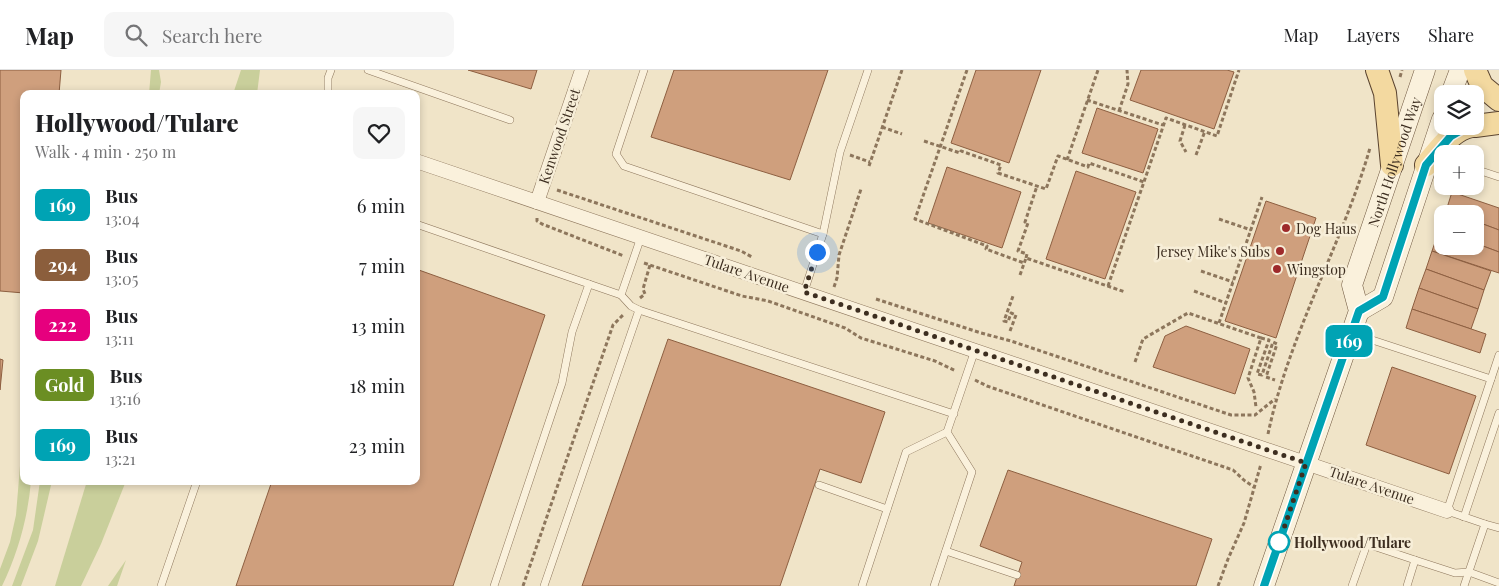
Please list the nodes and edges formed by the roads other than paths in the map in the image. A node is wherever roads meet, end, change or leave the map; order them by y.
1 (330, 70) edge
2 (368, 70) edge
3 (582, 70) edge
4 (644, 70) edge
5 (868, 70) edge
6 (1377, 70) edge
7 (1425, 70) edge
8 (1460, 70) edge
9 (1475, 70) edge
10 (1454, 85) edge
11 (328, 90) edge
12 (1499, 100) edge
13 (510, 120) dead end
14 (1499, 123) edge
15 (1484, 125) edge
16 (1436, 135) edge
17 (1453, 135) edge
18 (420, 162) edge
19 (1392, 165) junction
20 (1426, 165) junction
21 (1484, 172) edge
22 (1499, 177) edge
23 (536, 202) junction
24 (420, 225) edge
25 (823, 234) junction
26 (642, 237) junction
27 (589, 284) junction
28 (804, 292) junction
29 (621, 295) junction
30 (639, 310) junction
31 (1359, 311) junction
32 (1352, 333) junction
33 (975, 350) junction
34 (1499, 355) edge
35 (1491, 379) junction
36 (1499, 413) edge
37 (954, 414) junction
38 (947, 432) junction
39 (1306, 463) junction
40 (196, 485) edge
41 (819, 485) dead end
42 (887, 509) junction
43 (1447, 511) junction
44 (1464, 517) junction
45 (1484, 524) junction
46 (1499, 528) edge
47 (946, 551) junction
48 (1416, 560) junction
49 (1469, 572) junction
50 (1017, 575) dead end
51 (1499, 583) edge
52 (160, 586) edge
53 (494, 586) edge
54 (544, 586) edge
55 (862, 586) edge
56 (934, 586) edge
57 (1264, 586) edge
58 (1352, 586) edge
59 (1407, 586) edge
60 (1464, 586) edge

1 - 11 lane
2 - 13 lane
3 - 23 street, Kenwood Street
4 - 25 lane
5 - 25 lane
6 - 19 main road
7 - 19 main road, North Hollywood Way
8 - 10 main road
9 - 12 main road
14 - 15 main road
16 - 20 main road
17 - 20 main road
18 - 23 street, Tulare Avenue
19 - 31 main road, North Hollywood Way
20 - 31 main road
21 - 22 lane
23 - 26 street, Tulare Avenue
24 - 27 lane
25 - 28 lane
26 - 28 street, Tulare Avenue
26 - 29 lane
27 - 29 lane
27 - 53 lane
28 - 33 street, Tulare Avenue
29 - 30 lane
30 - 37 lane
30 - 54 lane
31 - 32 main road
32 - 35 lane
32 - 39 main road
33 - 37 lane
33 - 39 street, Tulare Avenue
34 - 35 lane
35 - 43 lane
36 - 44 lane
37 - 38 lane
38 - 42 lane
38 - 47 lane
39 - 43 street, Tulare Avenue
39 - 57 main road
40 - 52 lane
41 - 42 lane
42 - 55 lane
43 - 44 lane
44 - 45 lane
45 - 46 lane
45 - 49 lane
47 - 50 lane
47 - 56 lane
48 - 49 lane
48 - 58 lane
48 - 59 lane
49 - 51 lane
49 - 60 lane

